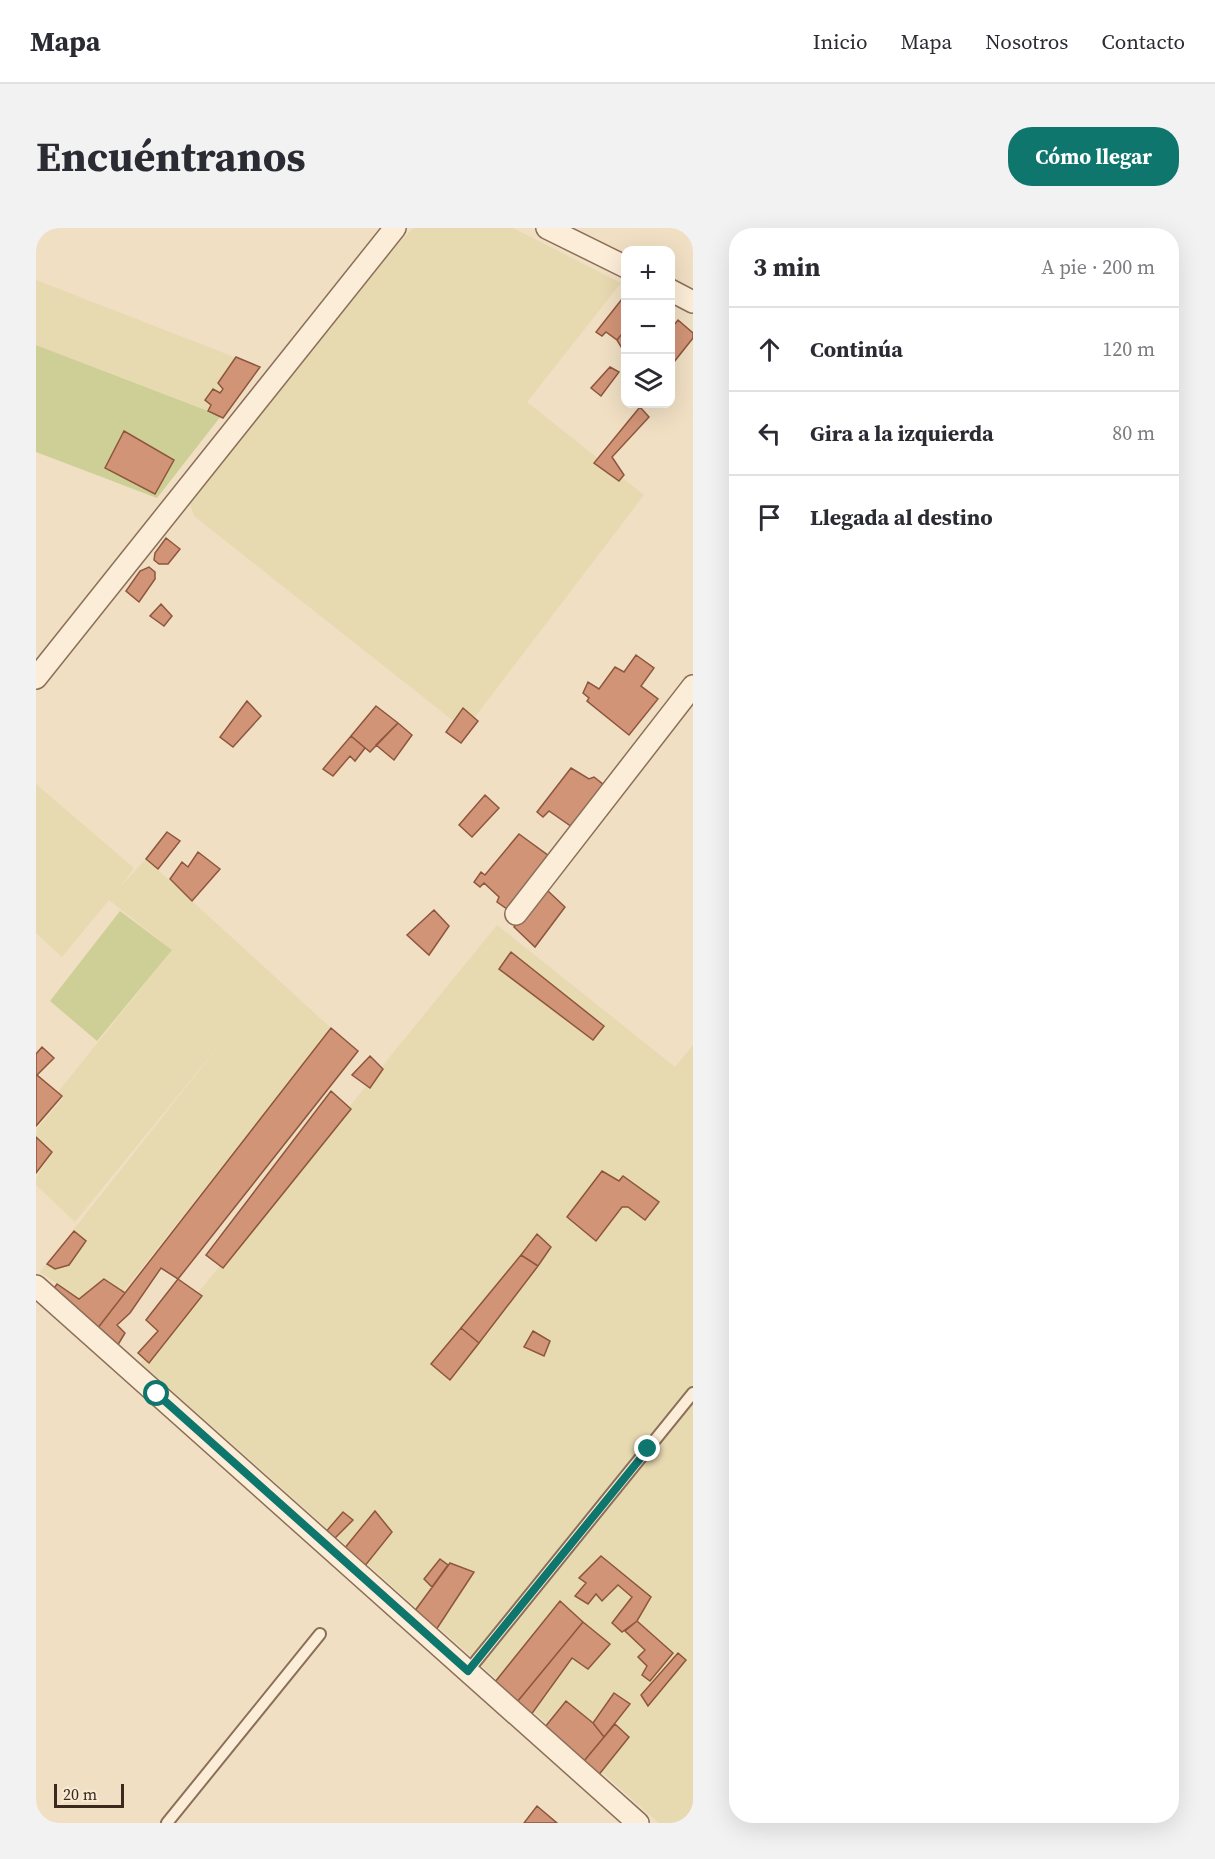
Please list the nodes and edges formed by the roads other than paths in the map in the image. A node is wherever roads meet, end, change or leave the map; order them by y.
1 (395, 228) edge
2 (547, 228) edge
3 (621, 265) edge
4 (675, 293) edge
5 (693, 302) edge
6 (36, 678) edge
7 (693, 686) edge
8 (516, 914) dead end
9 (36, 1286) edge
10 (693, 1393) edge
11 (320, 1634) dead end
12 (468, 1671) junction
13 (167, 1823) edge
14 (638, 1823) edge

1 - 6 street
2 - 3 street
4 - 5 street
7 - 8 street
9 - 12 street
10 - 12 lane
11 - 13 lane
12 - 14 street

